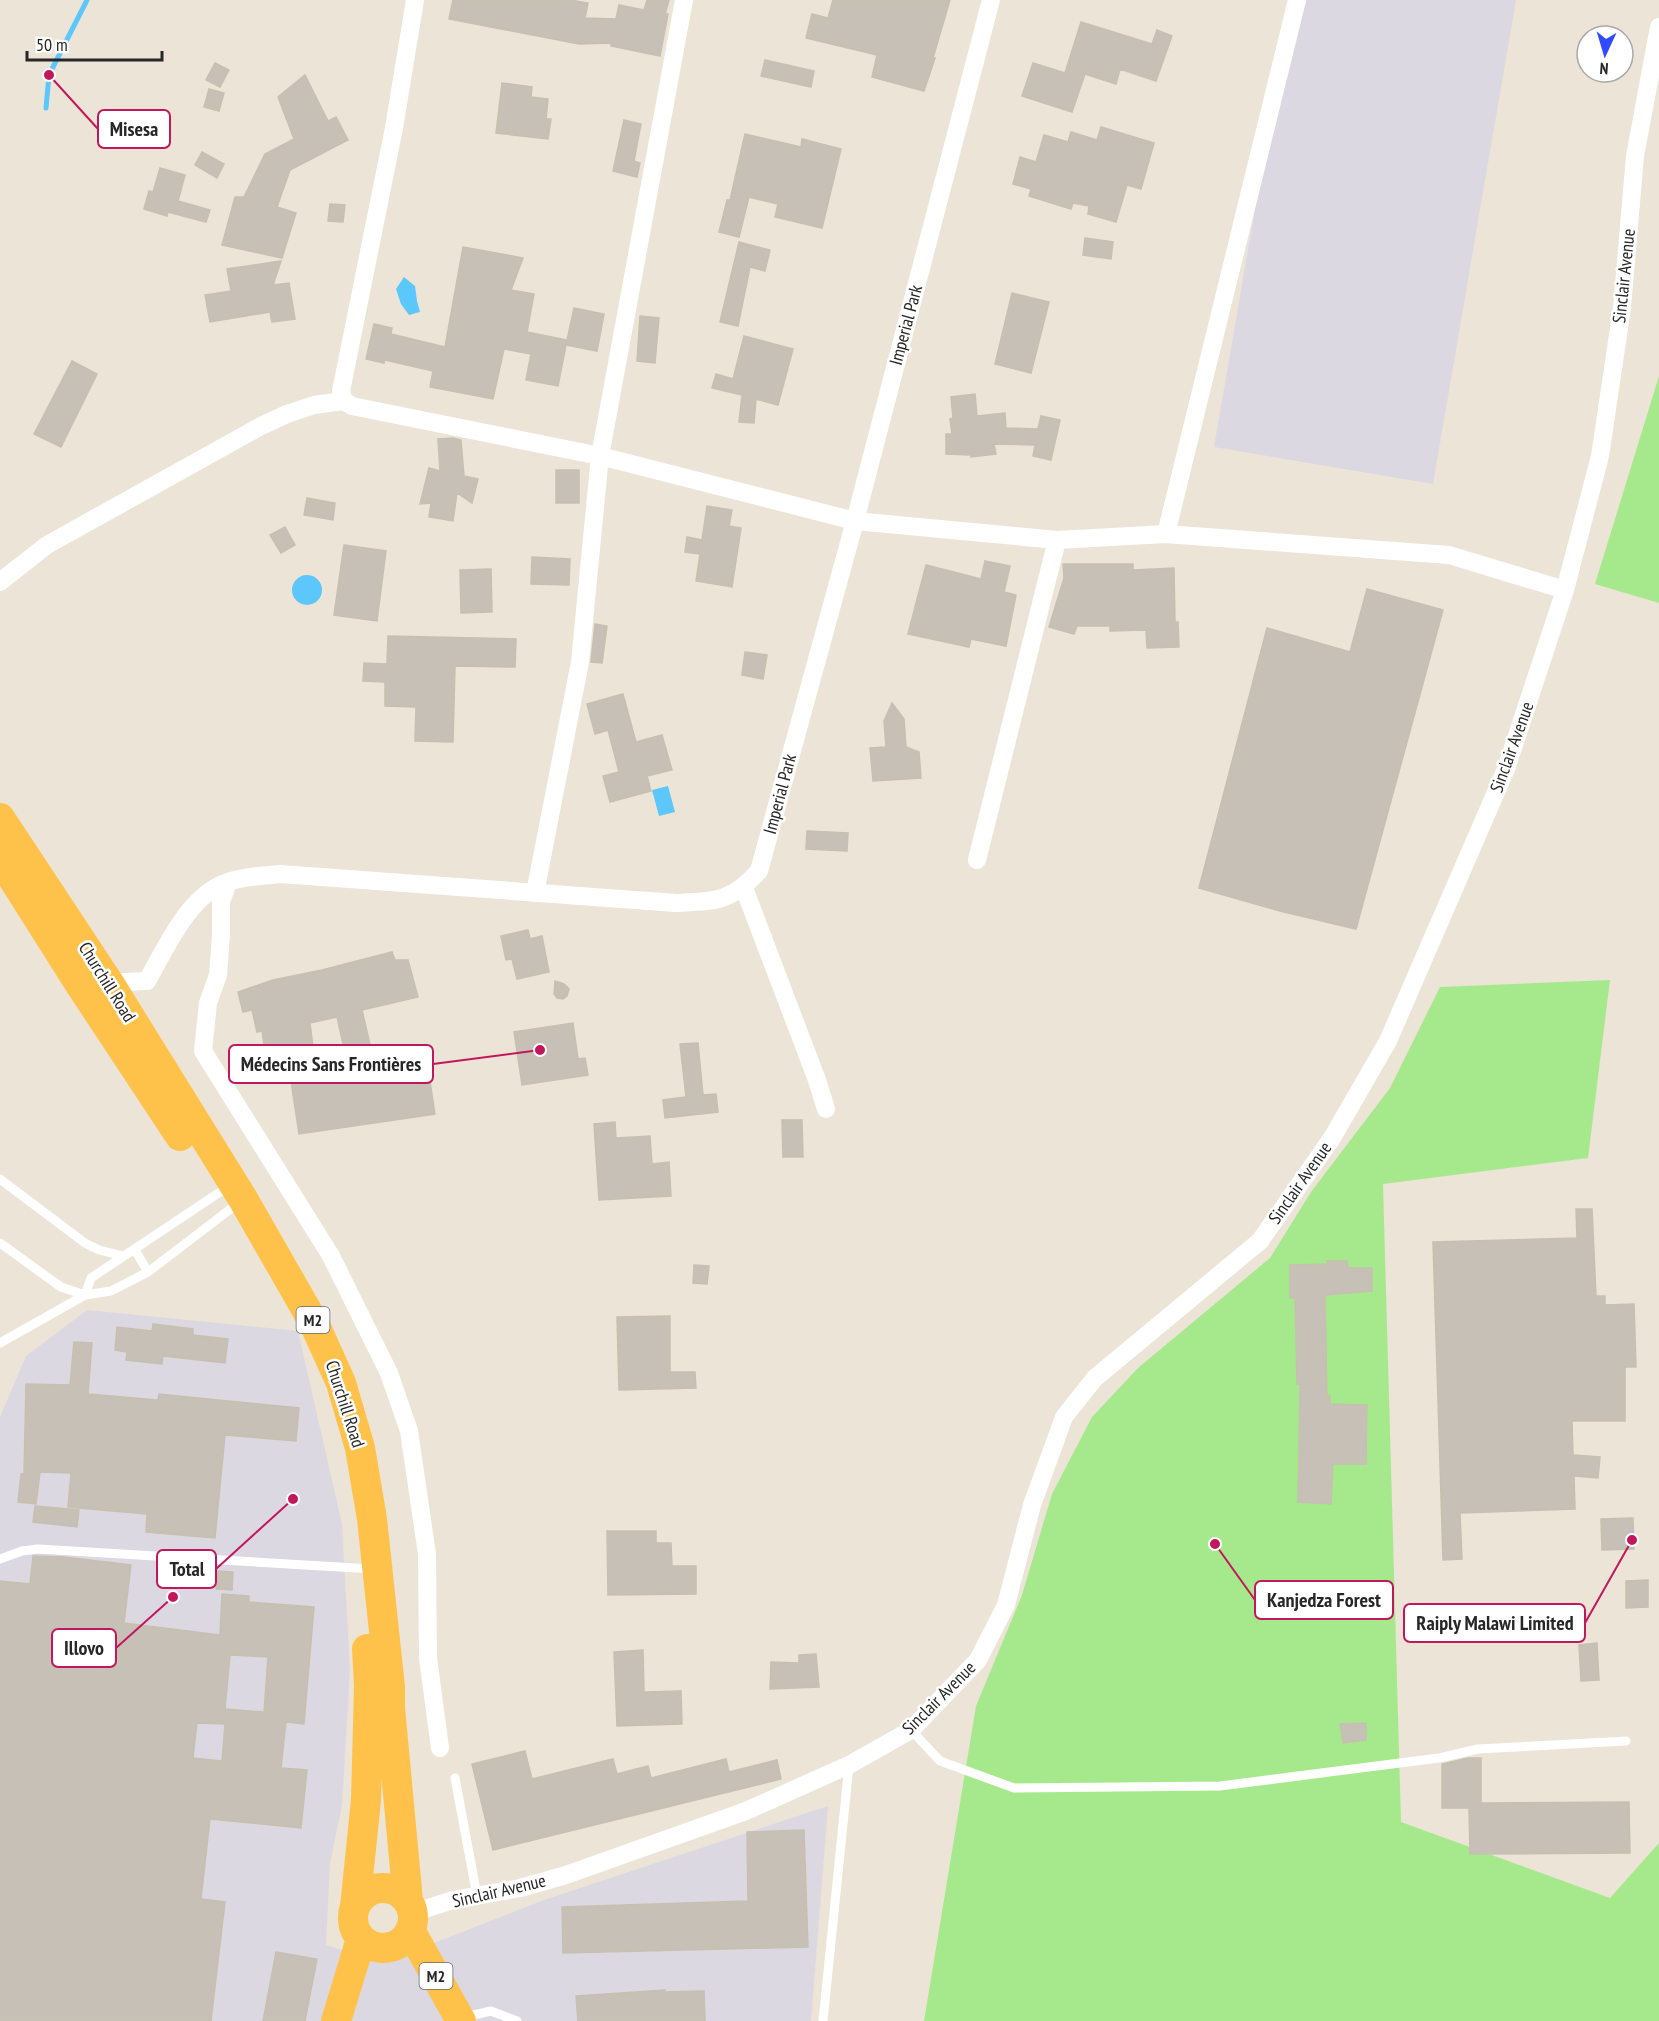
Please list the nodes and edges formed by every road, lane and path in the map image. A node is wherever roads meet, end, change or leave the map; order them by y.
1 (415, 0) edge
2 (684, 0) edge
3 (991, 0) edge
4 (1297, 0) edge
5 (1659, 27) edge
6 (344, 401) junction
7 (600, 456) junction
8 (855, 521) junction
9 (1166, 534) junction
10 (1057, 540) junction
11 (0, 582) edge
12 (1565, 590) junction
13 (0, 818) edge
14 (0, 858) edge
15 (977, 860) dead end
16 (228, 882) junction
17 (744, 888) junction
18 (535, 893) junction
19 (79, 983) junction
20 (109, 983) junction
21 (826, 1109) dead end
22 (0, 1179) edge
23 (231, 1197) junction
24 (0, 1243) edge
25 (135, 1250) junction
26 (123, 1256) junction
27 (148, 1272) junction
28 (85, 1295) junction
29 (0, 1343) edge
30 (0, 1559) edge
31 (371, 1569) junction
32 (911, 1730) junction
33 (1626, 1741) dead end
34 (440, 1748) dead end
35 (849, 1765) junction
36 (455, 1778) dead end
37 (477, 1896) junction
38 (355, 1907) junction
39 (410, 1915) junction
40 (362, 1940) junction
41 (460, 2020) edge
42 (336, 2021) edge
43 (517, 2021) edge
44 (823, 2021) edge

1 - 6 street
2 - 7 street
3 - 8 street, Imperial Park
4 - 9 street
5 - 12 street, Sinclair Avenue
6 - 7 street
6 - 11 street
7 - 8 street
7 - 18 street
8 - 10 street
8 - 17 street, Imperial Park
9 - 10 street
9 - 12 street
10 - 15 street
12 - 32 street, Sinclair Avenue
13 - 20 highway, Churchill Road / M2
14 - 19 highway, Churchill Road / M2
16 - 18 street
16 - 20 street
16 - 34 street
17 - 18 street
17 - 21 street
19 - 20 street
19 - 23 highway, Churchill Road / M2
20 - 23 highway, Churchill Road / M2
22 - 26 lane
23 - 25 lane
23 - 27 lane
23 - 31 highway, Churchill Road / M2
24 - 28 lane
25 - 26 lane
25 - 27 lane
26 - 28 lane
27 - 28 lane
28 - 29 lane
30 - 31 lane
31 - 38 highway, Churchill Road / M2
31 - 39 highway, Churchill Road / M2
32 - 33 lane
32 - 35 street, Sinclair Avenue
35 - 37 street, Sinclair Avenue
35 - 44 lane
36 - 37 lane
37 - 39 street, Sinclair Avenue
38 - 39 highway
38 - 40 highway, Churchill Road
39 - 40 highway
39 - 41 highway, M2
40 - 42 highway
41 - 43 lane

